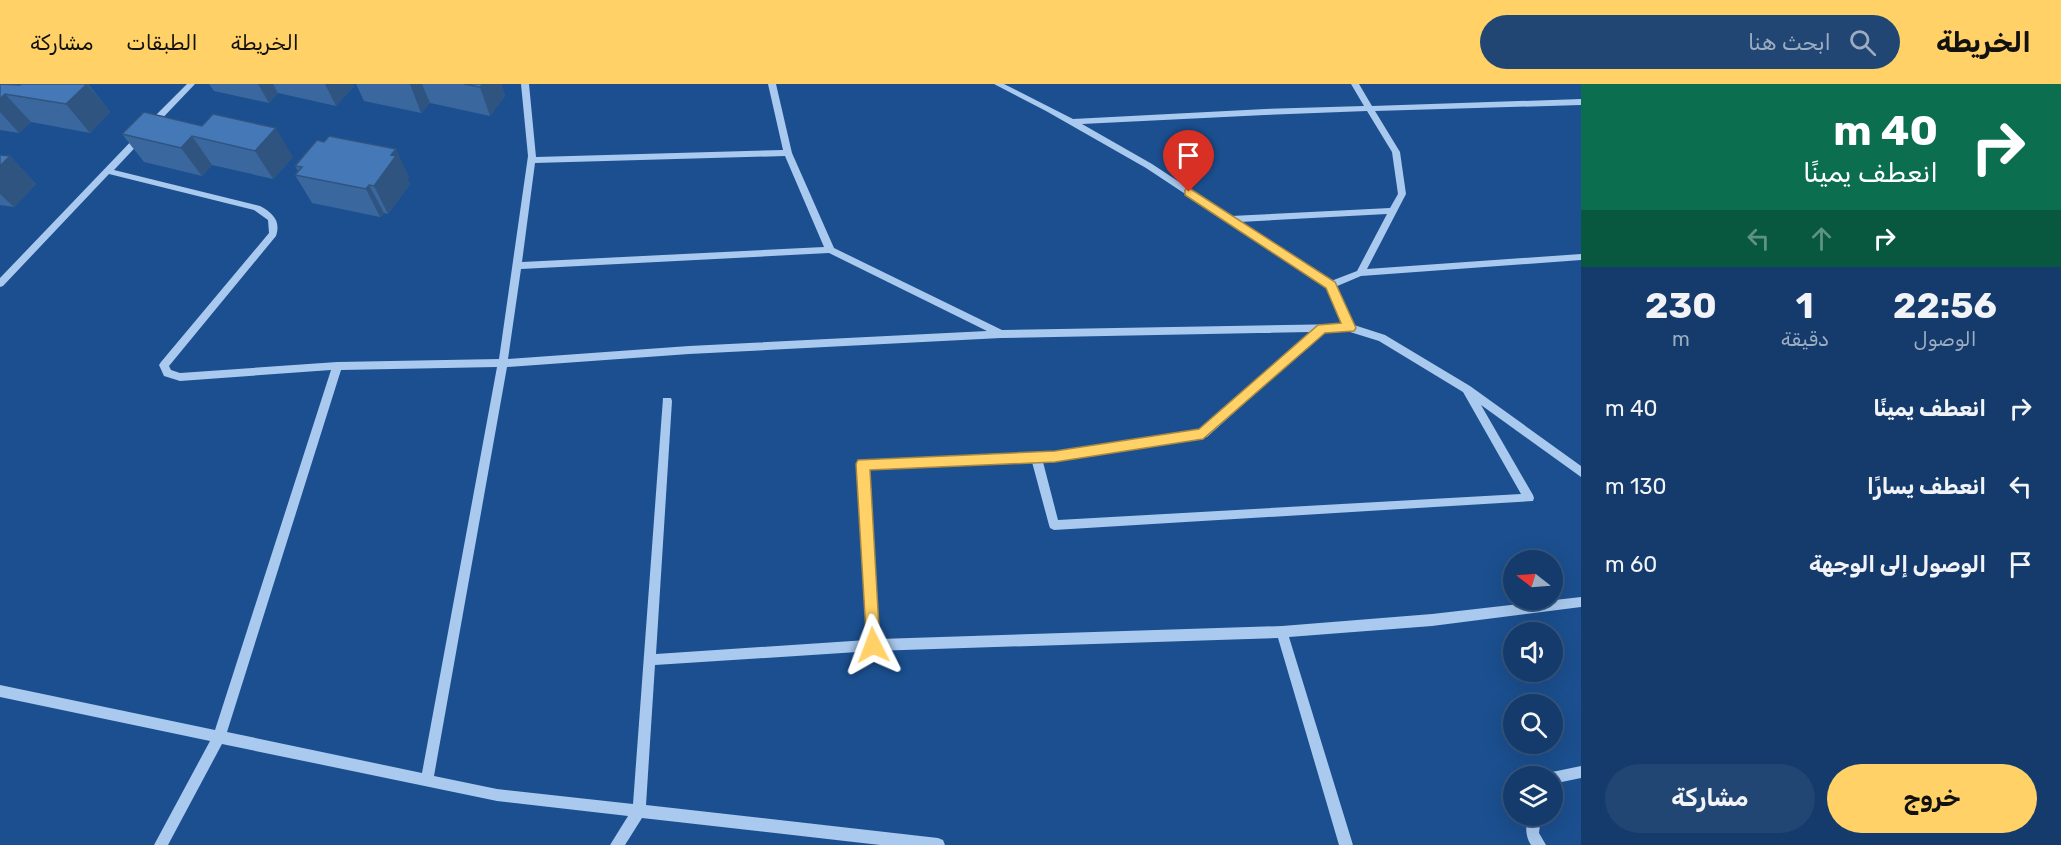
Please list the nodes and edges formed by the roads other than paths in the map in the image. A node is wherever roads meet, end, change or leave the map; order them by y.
1 (190, 84) edge
2 (525, 84) edge
3 (772, 84) edge
4 (1000, 84) edge
5 (1355, 84) edge
6 (1581, 102) edge
7 (1370, 108) junction
8 (1073, 122) junction
9 (788, 153) junction
10 (531, 160) junction
11 (108, 171) junction
12 (1394, 211) junction
13 (1228, 219) junction
14 (830, 250) junction
15 (1581, 257) edge
16 (516, 266) junction
17 (1360, 273) junction
18 (0, 284) edge
19 (1330, 285) junction
20 (1322, 328) junction
21 (1350, 328) junction
22 (1001, 334) junction
23 (503, 363) junction
24 (337, 366) junction
25 (1466, 389) junction
26 (667, 401) dead end
27 (1036, 457) junction
28 (1581, 472) edge
29 (1581, 602) edge
30 (1282, 632) junction
31 (873, 645) junction
32 (649, 660) junction
33 (0, 690) edge
34 (219, 737) junction
35 (1581, 772) edge
36 (1563, 776) edge
37 (427, 781) junction
38 (639, 811) junction
39 (1533, 826) edge
40 (161, 845) edge
41 (617, 845) edge
42 (938, 845) edge
43 (1346, 845) edge
44 (1539, 845) edge

1 - 11 street
2 - 10 street
3 - 9 street
4 - 8 street
5 - 7 street
6 - 7 street
7 - 8 street
7 - 12 street
8 - 13 street
9 - 10 street
9 - 14 street
10 - 16 street
11 - 18 street
11 - 24 street
12 - 13 street
12 - 17 street
13 - 19 street
14 - 16 street
14 - 22 street
15 - 17 street
16 - 23 street
17 - 19 street
19 - 21 street
20 - 21 street
20 - 22 street
20 - 27 street
21 - 25 street
22 - 23 street
23 - 24 street
23 - 37 street
24 - 34 street
25 - 27 street
25 - 28 street
26 - 32 street
27 - 31 street
29 - 30 street
30 - 31 street
30 - 43 street
31 - 32 street
32 - 38 street
33 - 34 street
34 - 37 street
34 - 40 street
35 - 36 street
37 - 38 street
38 - 41 street
38 - 42 street
39 - 44 street

